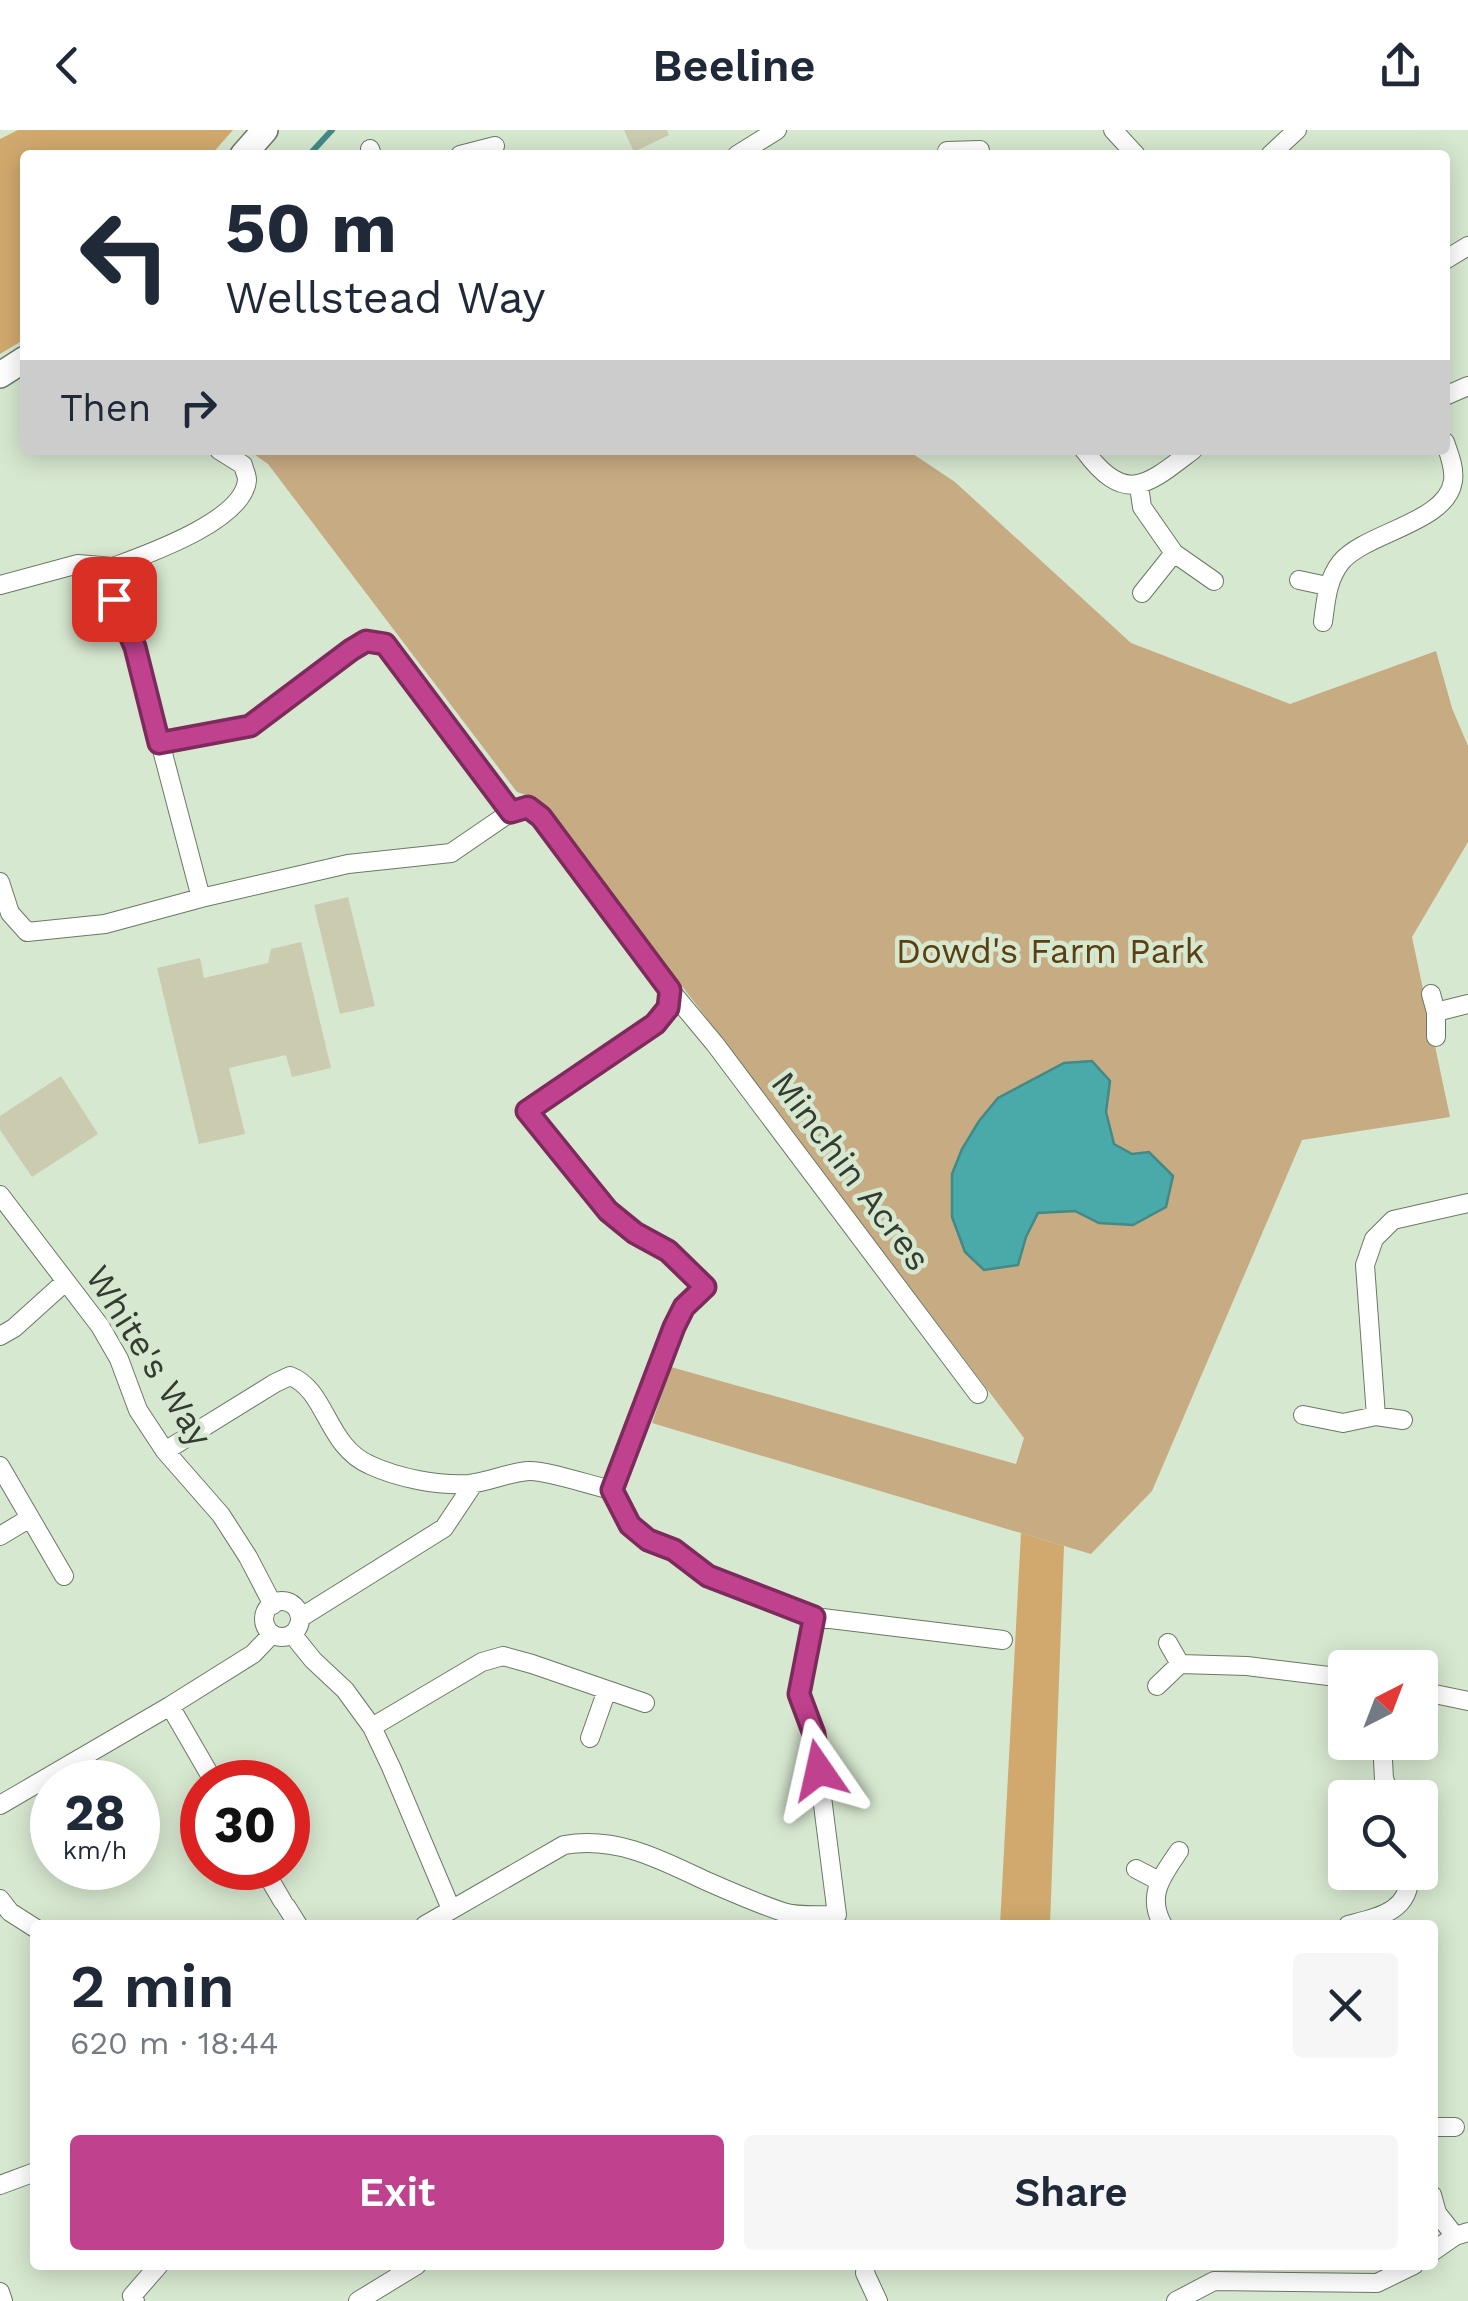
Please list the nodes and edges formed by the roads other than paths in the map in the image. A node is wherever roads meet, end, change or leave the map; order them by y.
1 (265, 130) edge
2 (778, 130) edge
3 (1296, 130) edge
4 (247, 150) edge
5 (746, 150) edge
6 (1275, 150) edge
7 (228, 455) edge
8 (1088, 455) edge
9 (1187, 455) edge
10 (1449, 455) edge
11 (1460, 483) edge
12 (1139, 486) junction
13 (1174, 554) junction
14 (112, 568) junction
15 (1300, 580) dead end
16 (1214, 581) dead end
17 (0, 585) edge
18 (1327, 586) junction
19 (1142, 593) dead end
20 (1323, 622) dead end
21 (159, 743) junction
22 (511, 812) junction
23 (0, 882) edge
24 (200, 898) junction
25 (670, 990) junction
26 (1468, 1004) edge
27 (1436, 1037) dead end
28 (0, 1195) edge
29 (1468, 1202) edge
30 (65, 1282) junction
31 (0, 1336) edge
32 (978, 1394) dead end
33 (1303, 1416) dead end
34 (1376, 1416) junction
35 (1402, 1420) dead end
36 (165, 1451) junction
37 (0, 1466) edge
38 (474, 1483) junction
39 (612, 1490) junction
40 (30, 1518) junction
41 (0, 1536) edge
42 (64, 1576) dead end
43 (273, 1604) junction
44 (814, 1617) junction
45 (296, 1626) junction
46 (272, 1634) junction
47 (1003, 1640) dead end
48 (1168, 1643) dead end
49 (1180, 1664) junction
50 (1328, 1676) edge
51 (1156, 1686) dead end
52 (606, 1690) junction
53 (1438, 1695) edge
54 (1468, 1701) edge
55 (645, 1703) dead end
56 (170, 1706) junction
57 (372, 1728) junction
58 (590, 1738) dead end
59 (201, 1760) edge
60 (0, 1804) edge
61 (1179, 1852) dead end
62 (1136, 1869) dead end
63 (1159, 1882) junction
64 (276, 1890) edge
65 (1408, 1890) edge
66 (0, 1899) edge
67 (438, 1919) edge
68 (295, 1920) edge
69 (838, 1920) edge
70 (1160, 1920) edge
71 (1363, 1920) edge
72 (30, 1925) edge
73 (1455, 2126) dead end
74 (1438, 2127) edge
75 (30, 2174) edge
76 (0, 2185) edge
77 (1438, 2214) edge
78 (1462, 2234) edge
79 (1438, 2248) edge
80 (155, 2270) edge
81 (409, 2270) edge
82 (865, 2270) edge
83 (1408, 2270) edge
84 (1213, 2273) edge
85 (0, 2292) edge
86 (1379, 2292) edge
87 (2, 2301) edge
88 (135, 2301) edge
89 (358, 2301) edge
90 (878, 2301) edge
91 (1176, 2301) edge

1 - 4 main road
2 - 5 street
3 - 6 street
7 - 14 street
8 - 12 street
9 - 12 street
10 - 11 street
11 - 18 street
12 - 13 street
13 - 16 street
13 - 19 street
14 - 17 street
14 - 21 street
15 - 18 street
18 - 20 street
21 - 22 street
21 - 24 street
22 - 24 street
22 - 25 street, Minchin Acres
23 - 24 street
25 - 32 street, Minchin Acres
25 - 39 street
26 - 27 street
28 - 30 street, White's Way
29 - 34 street
30 - 31 street
30 - 36 street, White's Way
33 - 34 street
34 - 35 street
36 - 38 street
36 - 43 street, White's Way
37 - 40 street
38 - 39 street
38 - 45 street
39 - 44 street
40 - 41 street
40 - 42 street
43 - 45 street
43 - 46 street, White's Way
44 - 47 street
44 - 69 street
45 - 46 street
45 - 57 street
46 - 56 street
48 - 49 street
49 - 50 street
49 - 51 street
52 - 55 street
52 - 57 street
52 - 58 street
53 - 54 street
56 - 59 street
56 - 60 street
57 - 67 street
61 - 63 street
62 - 63 street
63 - 70 street
64 - 68 street
65 - 71 street
66 - 72 street
67 - 69 street
73 - 74 street
75 - 76 street
77 - 78 street
78 - 79 street
80 - 88 street
81 - 89 street
82 - 90 street
83 - 86 street
84 - 86 street
84 - 91 street
85 - 87 street

